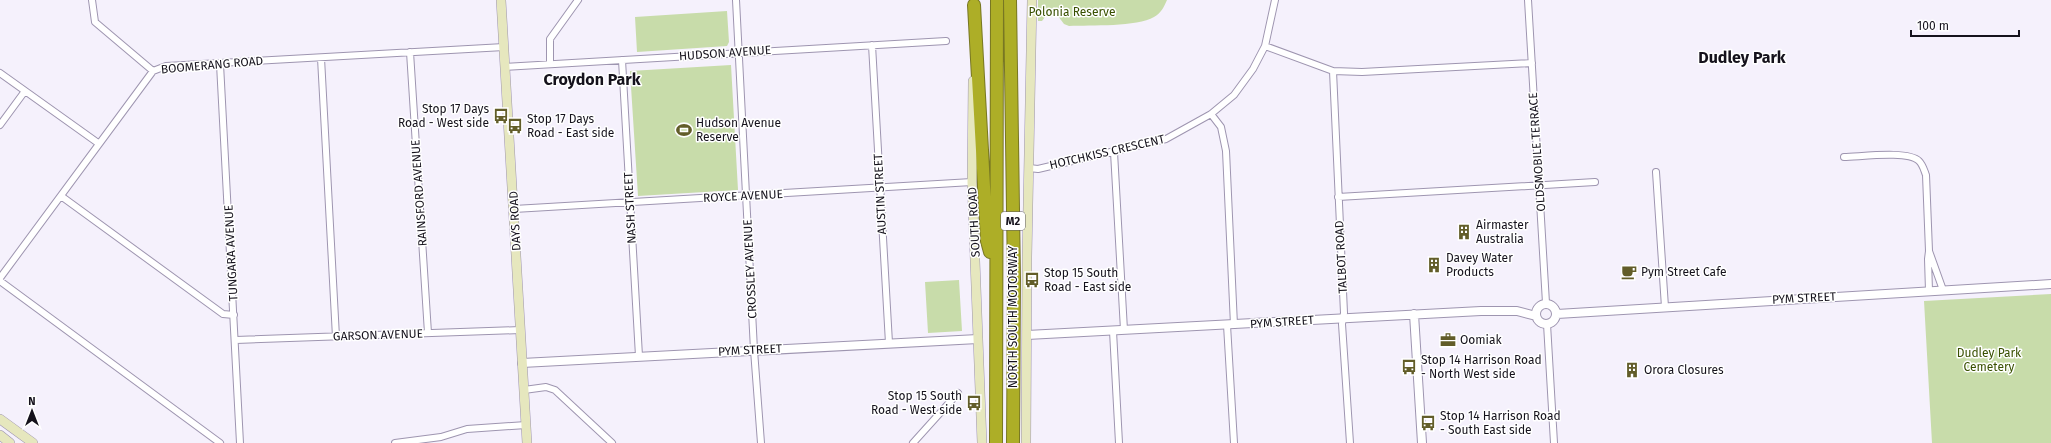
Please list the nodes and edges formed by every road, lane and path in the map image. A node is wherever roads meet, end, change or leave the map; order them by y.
1 (92, 0) edge
2 (501, 0) edge
3 (578, 0) edge
4 (736, 0) edge
5 (996, 0) edge
6 (1010, 0) edge
7 (1020, 0) edge
8 (1032, 0) edge
9 (1275, 0) edge
10 (1528, 0) edge
11 (974, 2) edge
12 (1010, 12) junction
13 (946, 41) dead end
14 (872, 45) junction
15 (1265, 46) junction
16 (504, 47) junction
17 (410, 52) junction
18 (738, 52) junction
19 (321, 58) junction
20 (622, 60) junction
21 (1532, 63) junction
22 (220, 64) junction
23 (550, 64) junction
24 (504, 67) junction
25 (153, 71) junction
26 (1333, 71) junction
27 (0, 73) edge
28 (25, 91) junction
29 (1211, 114) junction
30 (0, 126) edge
31 (98, 144) junction
32 (1114, 152) junction
33 (1844, 157) dead end
34 (1029, 168) junction
35 (1656, 172) dead end
36 (972, 182) junction
37 (1595, 182) dead end
38 (1540, 185) junction
39 (880, 188) junction
40 (60, 196) junction
41 (746, 196) junction
42 (1338, 197) junction
43 (630, 202) junction
44 (514, 209) junction
45 (1929, 251) junction
46 (995, 273) junction
47 (0, 279) edge
48 (2051, 284) edge
49 (1944, 290) junction
50 (1929, 291) junction
51 (1546, 303) junction
52 (1665, 307) junction
53 (1414, 314) junction
54 (1557, 314) junction
55 (234, 315) junction
56 (1536, 316) junction
57 (1343, 318) junction
58 (1547, 324) junction
59 (1231, 325) junction
60 (520, 330) junction
61 (1124, 330) junction
62 (1113, 331) junction
63 (428, 333) junction
64 (1027, 335) junction
65 (336, 337) junction
66 (978, 339) junction
67 (236, 340) junction
68 (889, 343) junction
69 (754, 350) junction
70 (639, 356) junction
71 (522, 363) junction
72 (524, 390) junction
73 (958, 393) dead end
74 (0, 419) edge
75 (526, 424) junction
76 (0, 435) edge
77 (10, 443) edge
78 (33, 443) edge
79 (220, 443) edge
80 (240, 443) edge
81 (395, 443) edge
82 (527, 443) edge
83 (612, 443) edge
84 (761, 443) edge
85 (913, 443) edge
86 (982, 443) edge
87 (996, 443) edge
88 (1013, 443) edge
89 (1026, 443) edge
90 (1119, 443) edge
91 (1234, 443) edge
92 (1350, 443) edge
93 (1422, 443) edge
94 (1554, 443) edge

1 - 25 street
2 - 16 main road, DAYS ROAD
3 - 23 street
4 - 18 street, CROSSLEY AVENUE
5 - 46 highway, NORTH SOUTH MOTORWAY / M2
6 - 12 highway, NORTH SOUTH MOTORWAY / M2
7 - 12 highway
8 - 34 main road
9 - 15 street, HOTCHKISS CRESCENT
10 - 21 street, OLDSMOBILE TERRACE
11 - 36 main road, SOUTH ROAD
11 - 46 highway
12 - 88 highway, NORTH SOUTH MOTORWAY / M2
13 - 14 street, HUDSON AVENUE
14 - 18 street, HUDSON AVENUE
14 - 39 street, AUSTIN STREET
15 - 26 street
15 - 29 street, HOTCHKISS CRESCENT
16 - 17 street, BOOMERANG ROAD
16 - 24 main road, DAYS ROAD
17 - 19 street, BOOMERANG ROAD
17 - 63 street, RAINSFORD AVENUE
18 - 20 street, HUDSON AVENUE
18 - 41 street, CROSSLEY AVENUE
19 - 22 street, BOOMERANG ROAD
19 - 65 street
20 - 23 street, HUDSON AVENUE
20 - 43 street, NASH STREET
21 - 26 street
21 - 38 street, OLDSMOBILE TERRACE
22 - 25 street, BOOMERANG ROAD
22 - 55 street, TUNGARA AVENUE
23 - 24 street, HUDSON AVENUE
24 - 44 main road, DAYS ROAD
25 - 31 street, BOOMERANG ROAD
26 - 42 street, TALBOT ROAD
27 - 28 street
28 - 30 street
28 - 31 street
29 - 32 street, HOTCHKISS CRESCENT
29 - 59 street
31 - 40 street, BOOMERANG ROAD
32 - 34 street, HOTCHKISS CRESCENT
32 - 61 street
33 - 45 street
34 - 64 main road
35 - 52 street
36 - 39 street, ROYCE AVENUE
36 - 66 main road, SOUTH ROAD
37 - 38 street
38 - 42 street
38 - 51 street, OLDSMOBILE TERRACE
39 - 41 street, ROYCE AVENUE
39 - 68 street, AUSTIN STREET
40 - 47 street, BOOMERANG ROAD
40 - 55 street
41 - 43 street, ROYCE AVENUE
41 - 69 street, CROSSLEY AVENUE
42 - 57 street, TALBOT ROAD
43 - 44 street, ROYCE AVENUE
43 - 70 street, NASH STREET
44 - 60 main road, DAYS ROAD
45 - 49 street
45 - 50 street
46 - 87 highway, NORTH SOUTH MOTORWAY / M2
47 - 79 street
48 - 49 street, PYM STREET
49 - 50 street, PYM STREET
50 - 52 street, PYM STREET
51 - 54 street
51 - 56 street
52 - 54 street, PYM STREET
53 - 56 street, PYM STREET
53 - 57 street, PYM STREET
53 - 93 street
54 - 58 street
55 - 67 street, TUNGARA AVENUE
56 - 58 street
57 - 59 street, PYM STREET
57 - 92 street, TALBOT ROAD
58 - 94 street
59 - 61 street, PYM STREET
59 - 91 street
60 - 63 street, GARSON AVENUE
60 - 71 main road, DAYS ROAD
61 - 62 street, PYM STREET
62 - 64 street, PYM STREET
62 - 90 street
63 - 65 street, GARSON AVENUE
64 - 89 main road
65 - 67 street, GARSON AVENUE
66 - 68 street, PYM STREET
66 - 86 main road, SOUTH ROAD
67 - 80 street, TUNGARA AVENUE
68 - 69 street, PYM STREET
69 - 70 street, PYM STREET
69 - 84 street, CROSSLEY AVENUE
70 - 71 street, PYM STREET
71 - 72 main road, DAYS ROAD
72 - 75 main road, DAYS ROAD
72 - 83 street
73 - 85 street
74 - 78 main road
75 - 81 street
75 - 82 main road, DAYS ROAD
76 - 77 main road

